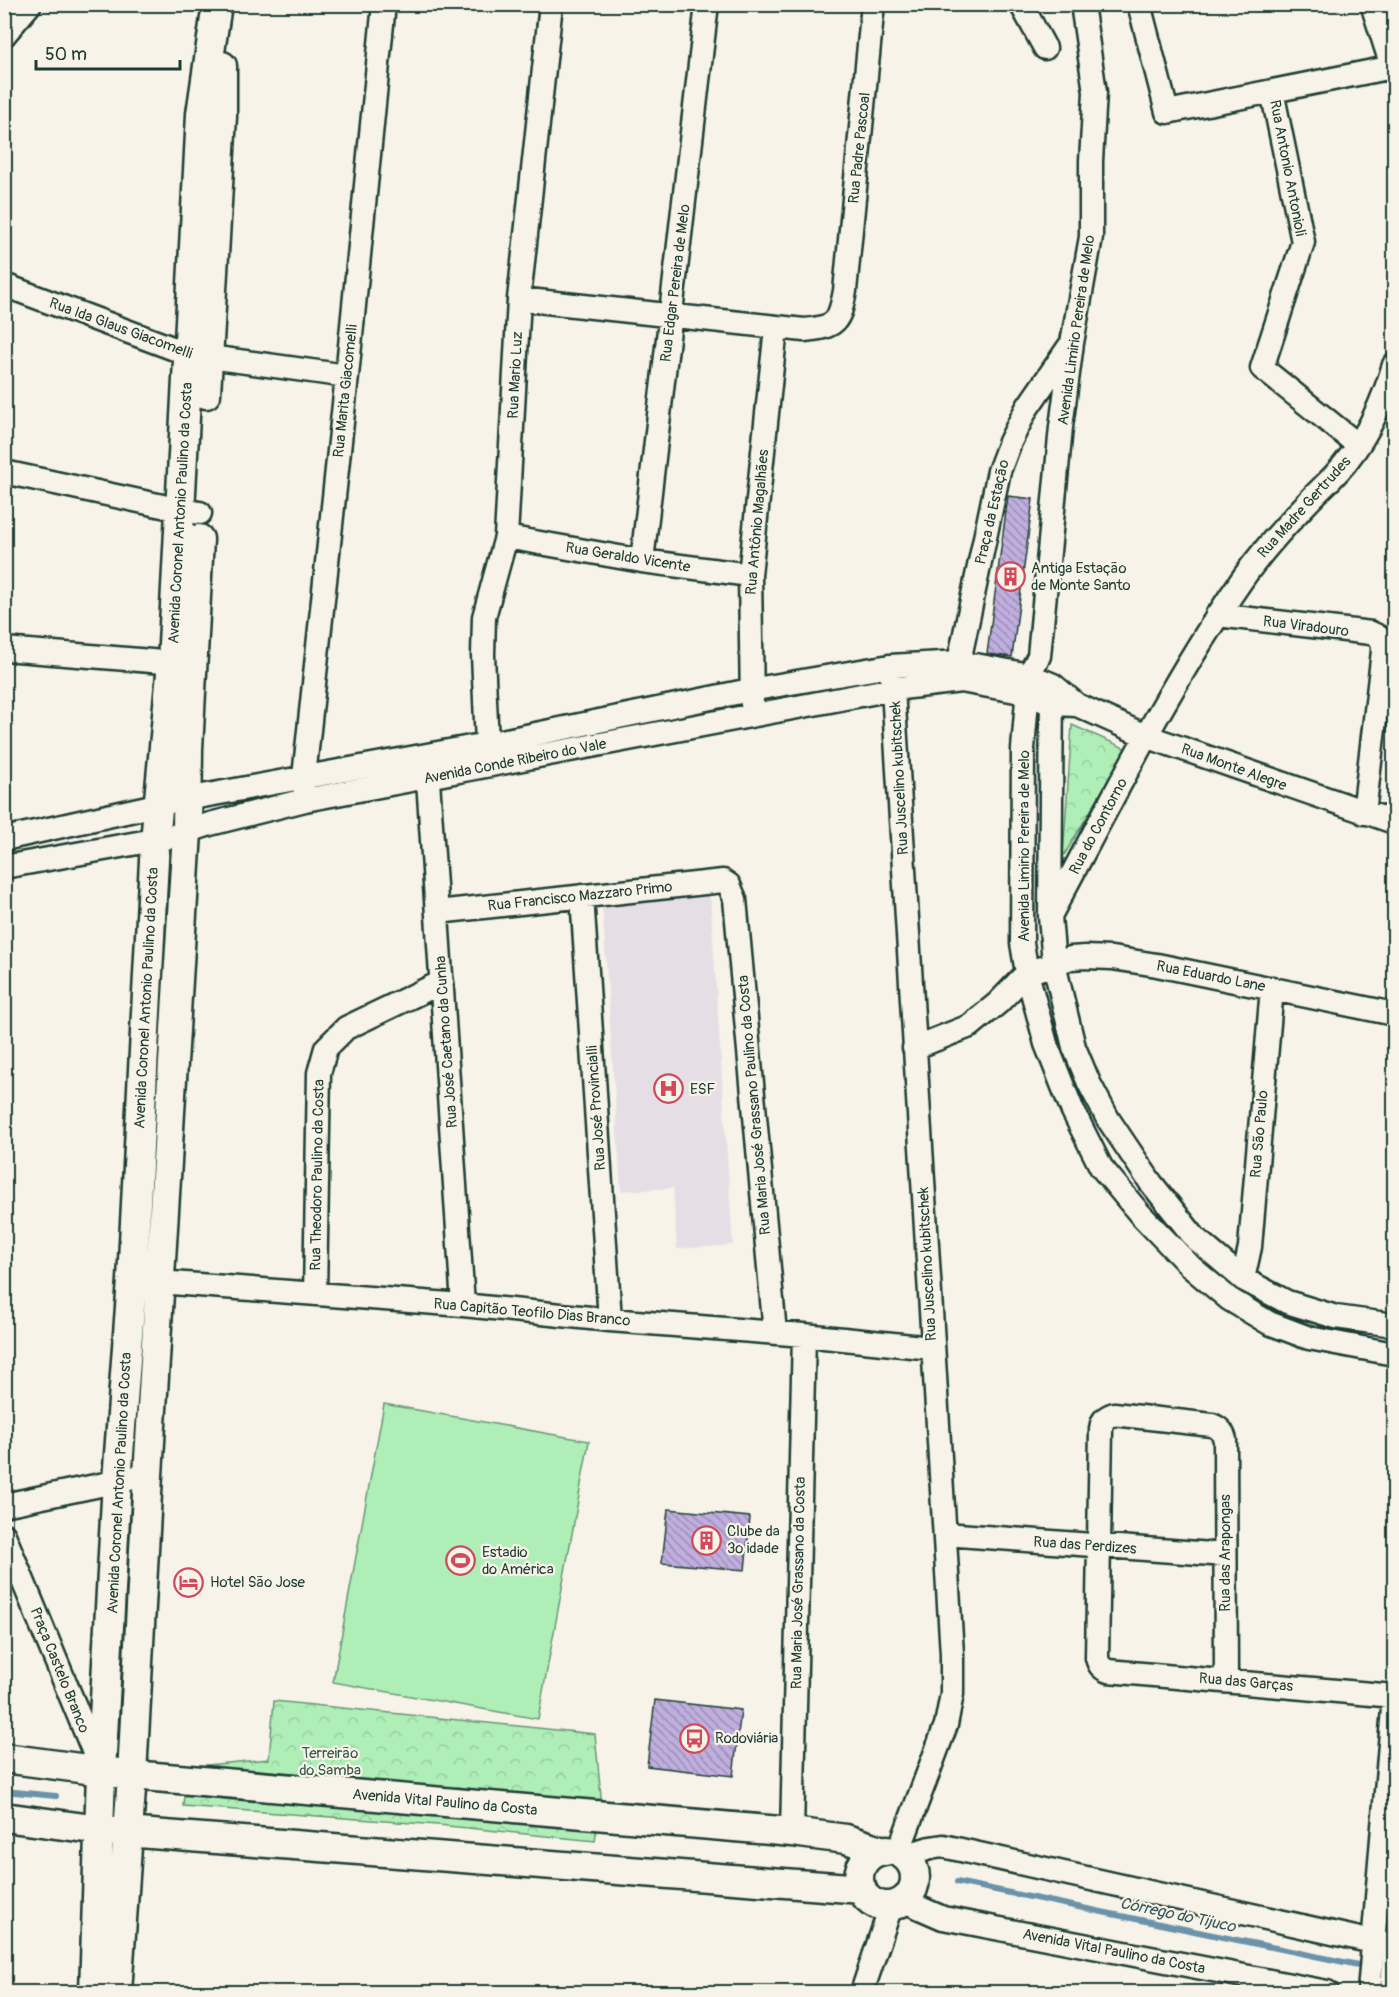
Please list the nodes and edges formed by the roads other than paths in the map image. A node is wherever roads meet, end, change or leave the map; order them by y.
1 (30, 4) edge
2 (218, 4) edge
3 (384, 4) edge
4 (551, 4) edge
5 (707, 4) edge
6 (873, 4) edge
7 (1021, 4) edge
8 (1082, 4) edge
9 (1139, 4) edge
10 (1372, 4) edge
11 (4, 35) edge
12 (1045, 48) dead end
13 (1394, 70) edge
14 (1272, 91) junction
15 (4, 285) edge
16 (519, 299) junction
17 (671, 317) junction
18 (776, 328) junction
19 (1072, 343) junction
20 (198, 356) junction
21 (1395, 365) edge
22 (347, 376) junction
23 (1358, 445) junction
24 (4, 472) edge
25 (190, 512) junction
26 (506, 537) junction
27 (642, 561) junction
28 (750, 575) junction
29 (1217, 615) junction
30 (4, 649) edge
31 (182, 664) junction
32 (890, 666) junction
33 (960, 671) junction
34 (1032, 675) junction
35 (893, 689) junction
36 (750, 690) junction
37 (1052, 694) junction
38 (753, 717) junction
39 (1146, 736) junction
40 (489, 754) junction
41 (426, 755) junction
42 (304, 777) junction
43 (429, 778) junction
44 (188, 799) junction
45 (305, 800) junction
46 (157, 805) junction
47 (1364, 813) junction
48 (1395, 822) edge
49 (71, 824) junction
50 (187, 832) junction
51 (4, 839) edge
52 (154, 841) junction
53 (76, 855) junction
54 (4, 867) edge
55 (723, 880) joint
56 (582, 896) junction
57 (437, 912) junction
58 (1050, 916) junction
59 (1054, 964) junction
60 (1027, 973) junction
61 (442, 982) junction
62 (1272, 988) junction
63 (1395, 1014) edge
64 (914, 1048) junction
65 (1243, 1279) junction
66 (132, 1280) junction
67 (161, 1283) junction
68 (315, 1294) junction
69 (463, 1305) junction
70 (610, 1320) junction
71 (1395, 1325) edge
72 (775, 1333) junction
73 (804, 1335) junction
74 (932, 1347) junction
75 (1395, 1354) edge
76 (148, 1474) junction
77 (117, 1481) junction
78 (4, 1505) edge
79 (945, 1534) junction
80 (4, 1535) edge
81 (1100, 1546) junction
82 (1225, 1555) junction
83 (111, 1611) junction
84 (142, 1613) junction
85 (1226, 1680) junction
86 (1395, 1697) edge
87 (4, 1758) edge
88 (101, 1772) junction
89 (132, 1775) junction
90 (4, 1817) edge
91 (100, 1830) junction
92 (129, 1832) junction
93 (792, 1832) junction
94 (895, 1853) junction
95 (861, 1889) junction
96 (898, 1903) junction
97 (1380, 1946) edge
98 (1394, 1957) edge
99 (94, 1992) edge
100 (117, 1992) edge
101 (862, 1992) edge
102 (1327, 1992) edge
103 (1369, 1992) edge
104 (1392, 1992) edge

1 - 11 street
2 - 20 street, Avenida Coronel Antonio Paulino da Costa
3 - 22 street, Rua Marita Giacomelli
4 - 16 street, Rua Mario Luz
5 - 17 street, Rua Edgar Pereira de Melo
6 - 18 street, Rua Padre Pascoal
7 - 12 street
8 - 19 street, Avenida Limirio Pereira de Melo
9 - 14 street
10 - 13 street
13 - 14 street
14 - 23 street, Rua Antonio Antonioli
15 - 20 street, Rua Ida Glaus Giacomelli
16 - 17 street, Rua Padre Pascoal
16 - 26 street, Rua Mario Luz
17 - 18 street, Rua Padre Pascoal
17 - 27 street, Rua Edgar Pereira de Melo
18 - 28 street, Rua Antônio Magalhães
19 - 33 street, Praça da Estação
19 - 34 street, Avenida Limirio Pereira de Melo
20 - 22 street, Rua Ida Glaus Giacomelli
20 - 25 street, Avenida Coronel Antonio Paulino da Costa
21 - 23 street, Rua Madre Gertrudes
22 - 42 street, Rua Marita Giacomelli
23 - 29 street, Rua Madre Gertrudes
24 - 25 street
25 - 31 street, Avenida Coronel Antonio Paulino da Costa
26 - 27 street, Rua Geraldo Vicente
26 - 40 street, Rua Mario Luz
27 - 28 street, Rua Geraldo Vicente
28 - 36 street, Rua Antônio Magalhães
29 - 39 street, Rua Madre Gertrudes
29 - 47 street, Rua Viradouro
30 - 31 street
31 - 44 street, Avenida Coronel Antonio Paulino da Costa
31 - 46 street, Avenida Coronel Antonio Paulino da Costa
32 - 33 street, Avenida Conde Ribeiro do Vale
32 - 35 street, Rua Juscelino kubitschek
32 - 36 street, Avenida Conde Ribeiro do Vale
33 - 34 street, Avenida Conde Ribeiro do Vale
33 - 35 street, Avenida Conde Ribeiro do Vale
34 - 37 street, Rua Monte Alegre
34 - 37 street, Avenida Limirio Pereira de Melo
34 - 60 street, Avenida Limirio Pereira de Melo
35 - 38 street, Avenida Conde Ribeiro do Vale
35 - 64 street, Rua Juscelino kubitschek
36 - 38 street, Rua Antônio Magalhães
36 - 40 street, Avenida Conde Ribeiro do Vale
37 - 39 street, Rua Monte Alegre
37 - 58 street, Avenida Limirio Pereira de Melo
38 - 40 street, Avenida Conde Ribeiro do Vale
39 - 47 street, Rua Monte Alegre
39 - 58 street, Rua do Contorno
40 - 41 street, Avenida Conde Ribeiro do Vale
40 - 43 street, Avenida Conde Ribeiro do Vale
41 - 42 street, Avenida Conde Ribeiro do Vale
41 - 43 street, Rua José Caetano da Cunha
42 - 44 street, Avenida Conde Ribeiro do Vale
42 - 45 street, Rua Marita Giacomelli
43 - 45 street, Avenida Conde Ribeiro do Vale
43 - 57 street, Rua José Caetano da Cunha
44 - 46 street, Avenida Conde Ribeiro do Vale
44 - 50 street, Avenida Coronel Antonio Paulino da Costa
45 - 50 street, Avenida Conde Ribeiro do Vale
46 - 49 street, Avenida Conde Ribeiro do Vale
46 - 52 street, Avenida Coronel Antonio Paulino da Costa
47 - 48 street, Rua Monte Alegre
49 - 51 street, Avenida Conde Ribeiro do Vale
49 - 53 street
50 - 52 street, Avenida Conde Ribeiro do Vale
50 - 67 street, Avenida Coronel Antonio Paulino da Costa
52 - 53 street, Avenida Conde Ribeiro do Vale
52 - 66 street, Avenida Coronel Antonio Paulino da Costa
53 - 54 street, Avenida Conde Ribeiro do Vale
55 - 56 street, Rua Francisco Mazzaro Primo
55 - 72 street, Rua Maria José Grassano Paulino da Costa
56 - 57 street, Rua Francisco Mazzaro Primo
56 - 70 street, Rua José Provincialli
57 - 61 street, Rua José Caetano da Cunha
58 - 59 street, Avenida Limirio Pereira de Melo
59 - 60 street, Rua Eduardo Lane
59 - 62 street, Rua Eduardo Lane
59 - 65 street, Avenida Limirio Pereira de Melo
60 - 64 street
60 - 75 street, Avenida Limirio Pereira de Melo
61 - 68 street, Rua Theodoro Paulino da Costa
61 - 69 street, Rua José Caetano da Cunha
62 - 63 street, Rua Eduardo Lane
62 - 65 street, Rua São Paulo
64 - 74 street, Rua Juscelino kubitschek
65 - 71 street, Avenida Limirio Pereira de Melo
66 - 67 street, Rua Capitão Teofilo Dias Branco
66 - 77 street, Avenida Coronel Antonio Paulino da Costa
67 - 68 street, Rua Capitão Teofilo Dias Branco
67 - 76 street, Avenida Coronel Antonio Paulino da Costa
68 - 69 street, Rua Capitão Teofilo Dias Branco
69 - 70 street, Rua Capitão Teofilo Dias Branco
70 - 72 street, Rua Capitão Teofilo Dias Branco
72 - 73 street, Rua Capitão Teofilo Dias Branco
73 - 74 street, Rua Capitão Teofilo Dias Branco
73 - 93 street, Rua Maria José Grassano da Costa
74 - 79 street, Rua Juscelino kubitschek
76 - 77 street
76 - 84 street, Avenida Coronel Antonio Paulino da Costa
77 - 78 street
77 - 83 street, Avenida Coronel Antonio Paulino da Costa
79 - 81 street, Rua das Perdizes
79 - 94 street, Rua Juscelino kubitschek
80 - 88 street, Praça Castelo Branco
81 - 82 street, Rua das Perdizes
81 - 82 street, Rua das Arapongas
81 - 85 street, Rua das Garças
82 - 85 street, Rua das Arapongas
83 - 84 street
83 - 88 street, Avenida Coronel Antonio Paulino da Costa
84 - 89 street, Avenida Coronel Antonio Paulino da Costa
85 - 86 street, Rua das Garças
86 - 97 street
87 - 88 street, Avenida Vital Paulino da Costa
88 - 89 street, Avenida Vital Paulino da Costa
88 - 91 street, Avenida Coronel Antonio Paulino da Costa
89 - 92 street, Avenida Coronel Antonio Paulino da Costa
89 - 93 street, Avenida Vital Paulino da Costa
90 - 91 street
91 - 92 street
91 - 99 street, Avenida Coronel Antonio Paulino da Costa
92 - 95 street
92 - 100 street, Avenida Coronel Antonio Paulino da Costa
93 - 94 street, Avenida Vital Paulino da Costa
94 - 95 street
94 - 96 street
94 - 97 street
95 - 96 street
96 - 101 street
96 - 102 street, Avenida Vital Paulino da Costa
97 - 103 street
98 - 104 street

